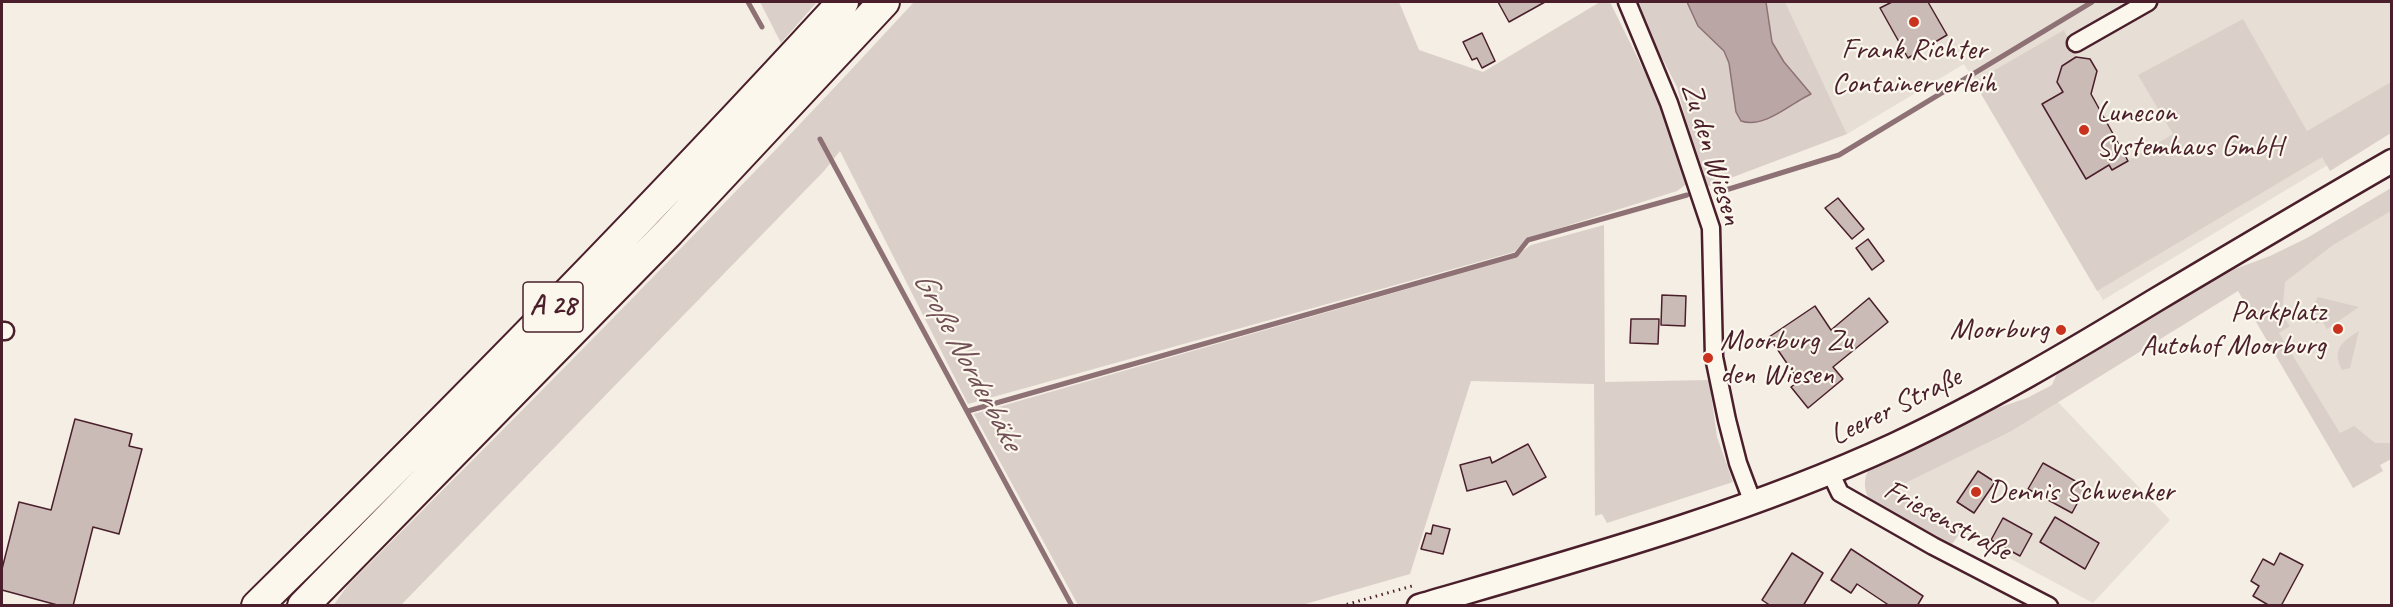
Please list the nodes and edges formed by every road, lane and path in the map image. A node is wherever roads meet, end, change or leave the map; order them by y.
1 (843, 2) edge
2 (884, 2) edge
3 (1627, 2) edge
4 (2148, 2) edge
5 (2076, 43) dead end
6 (2391, 161) edge
7 (1830, 472) junction
8 (1753, 503) junction
9 (257, 606) edge
10 (303, 606) edge
11 (1419, 606) edge
12 (2049, 606) edge

1 - 9 highway, A 28
2 - 10 highway, A 28
3 - 8 street, Zu den Wiesen
4 - 5 street
6 - 7 main road, Leerer Straße
7 - 8 main road, Leerer Straße
7 - 12 street, Friesenstraße
8 - 11 main road, Leerer Straße

